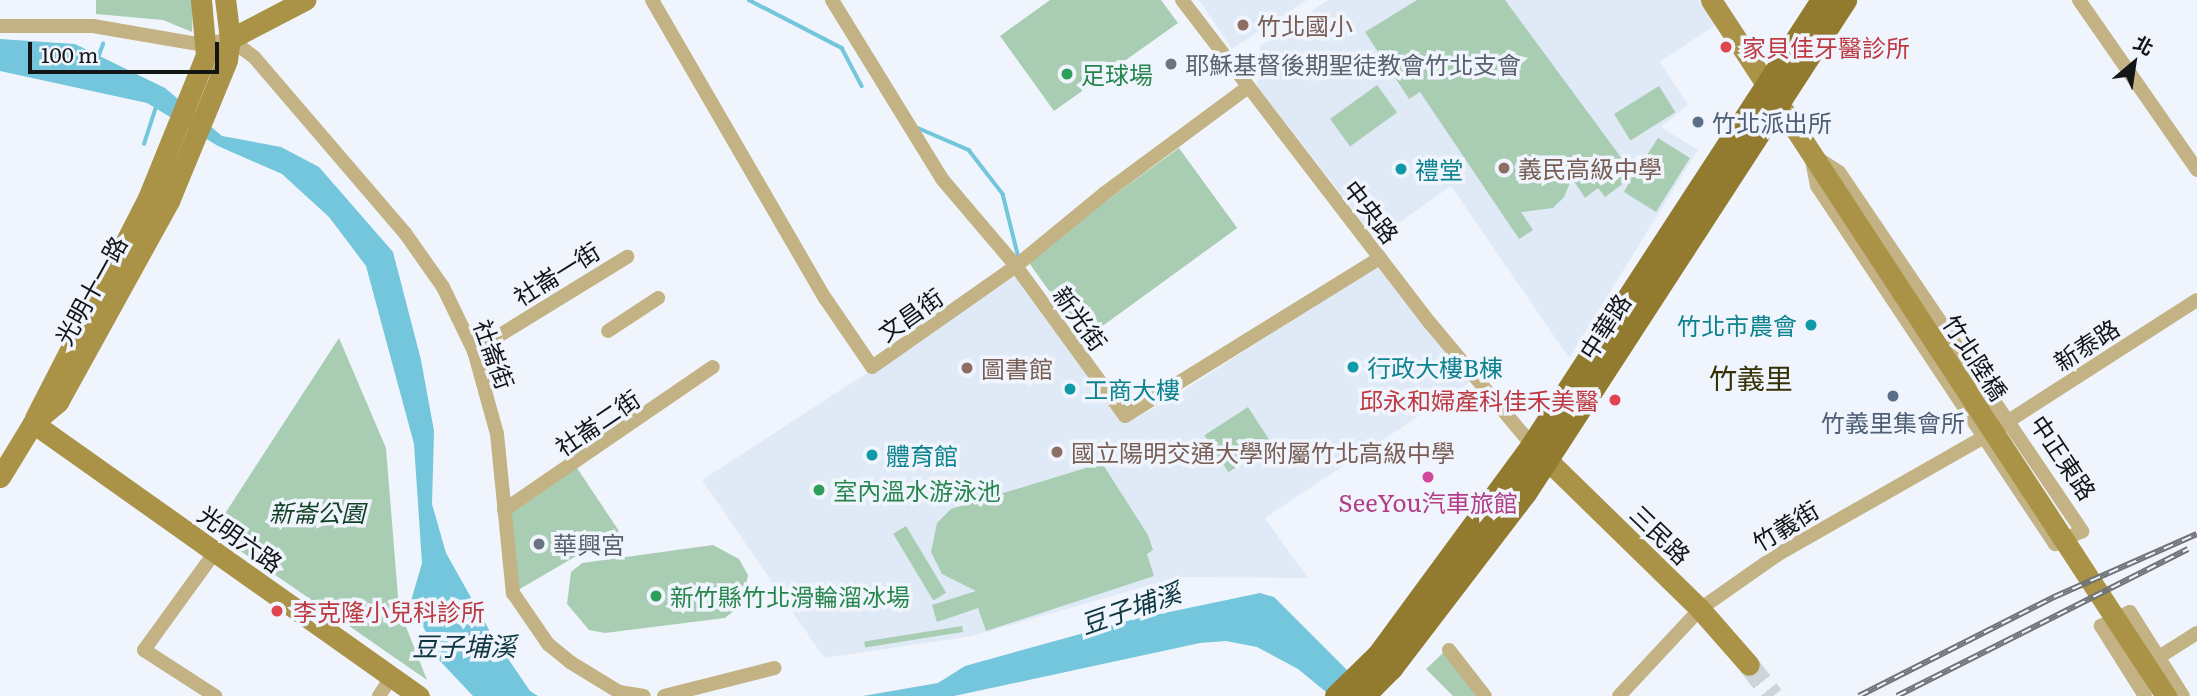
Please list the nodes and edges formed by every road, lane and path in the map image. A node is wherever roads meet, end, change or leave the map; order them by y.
1 (201, 0) edge
2 (225, 0) edge
3 (305, 0) edge
4 (652, 0) edge
5 (832, 0) edge
6 (1182, 0) edge
7 (1710, 0) edge
8 (1822, 0) edge
9 (1845, 0) edge
10 (2078, 0) edge
11 (0, 26) edge
12 (229, 49) junction
13 (205, 50) junction
14 (1247, 88) junction
15 (1773, 93) junction
16 (1811, 154) junction
17 (171, 169) junction
18 (2197, 170) edge
19 (627, 257) dead end
20 (1380, 258) junction
21 (1016, 266) junction
22 (658, 298) dead end
23 (2197, 300) edge
24 (608, 331) dead end
25 (474, 351) junction
26 (713, 367) dead end
27 (33, 423) junction
28 (2004, 423) junction
29 (1982, 438) junction
30 (1540, 453) junction
31 (0, 477) edge
32 (504, 510) junction
33 (215, 552) junction
34 (1700, 609) junction
35 (2197, 633) edge
36 (1449, 650) dead end
37 (2158, 657) junction
38 (1385, 662) junction
39 (1749, 665) tunnel mouth
40 (775, 668) dead end
41 (392, 676) junction
42 (215, 696) edge
43 (379, 696) edge
44 (419, 696) edge
45 (644, 696) edge
46 (664, 696) edge
47 (1336, 696) edge
48 (1363, 696) edge
49 (1485, 696) edge
50 (1619, 696) edge
51 (2145, 696) edge
52 (2166, 696) edge
53 (2183, 696) edge

1 - 13 street
2 - 12 street
3 - 12 street
4 - 21 street, 文昌街
5 - 21 street, 新光街
6 - 14 street, 中央路
7 - 15 street, 中正東路
8 - 15 main road, 中華路
9 - 15 main road, 中華路
10 - 18 street
11 - 13 street
12 - 13 street
12 - 17 street
12 - 25 street, 社崙街
13 - 17 street
14 - 20 street, 中央路
14 - 21 street, 文昌街
15 - 16 street, 中正東路
15 - 30 main road, 中華路
16 - 28 street, 中正東路
16 - 29 street, 中正東路
16 - 52 street, 竹北陸橋
17 - 27 street, 光明十一路
19 - 25 street, 社崙一街
20 - 21 street, 新光街
20 - 30 street, 中央路
22 - 24 street
23 - 28 street, 新泰路
25 - 32 street, 社崙街
26 - 32 street, 社崙二街
27 - 31 street, 光明十一路
27 - 33 street, 光明六路
28 - 29 street, 竹義街
28 - 29 street, 中正東路
29 - 34 street, 竹義街
30 - 34 street, 三民路
30 - 38 main road, 中華路
32 - 45 street, 社崙街
33 - 41 street, 光明六路
33 - 42 street
34 - 39 street, 三民路
34 - 50 street, 竹義街
35 - 37 street
36 - 49 street
37 - 51 street
37 - 53 street
38 - 47 main road
38 - 48 main road
40 - 46 street
41 - 43 street
41 - 44 street, 光明六路

